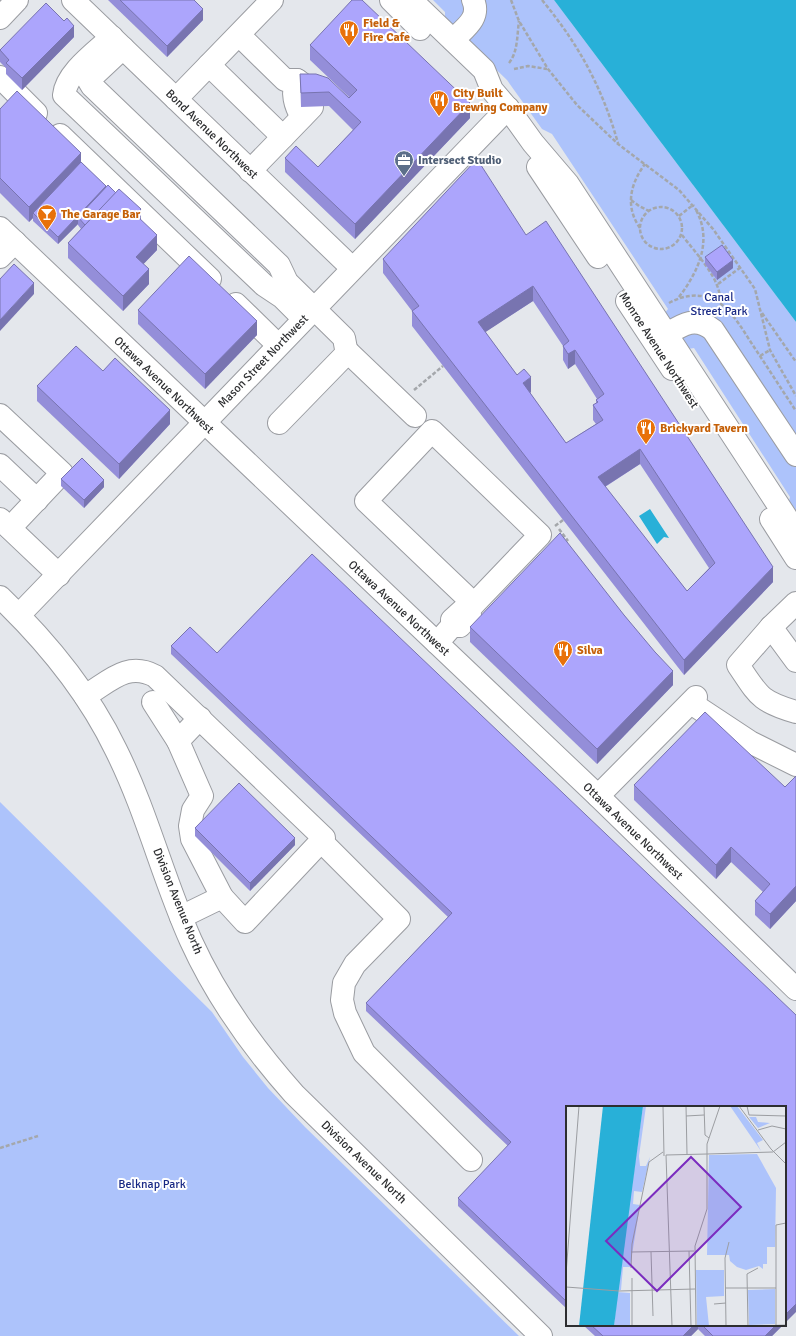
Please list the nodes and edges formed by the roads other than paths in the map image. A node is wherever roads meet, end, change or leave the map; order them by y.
1 (17, 0) edge
2 (73, 0) edge
3 (272, 0) edge
4 (391, 0) edge
5 (411, 0) edge
6 (473, 0) edge
7 (0, 18) edge
8 (239, 35) junction
9 (453, 40) junction
10 (117, 42) junction
11 (209, 65) junction
12 (0, 77) edge
13 (492, 90) junction
14 (176, 99) junction
15 (508, 108) junction
16 (283, 137) junction
17 (250, 171) junction
18 (5, 242) edge
19 (606, 255) junction
20 (352, 268) junction
21 (309, 313) junction
22 (667, 334) junction
23 (278, 345) junction
24 (347, 351) junction
25 (407, 409) road end
26 (0, 415) edge
27 (204, 423) junction
28 (279, 423) dead end
29 (796, 455) edge
30 (0, 465) edge
31 (37, 500) junction
32 (5, 523) edge
33 (791, 528) edge
34 (796, 558) edge
35 (59, 575) junction
36 (0, 597) edge
37 (796, 603) edge
38 (472, 607) junction
39 (19, 615) junction
40 (771, 626) junction
41 (436, 644) junction
42 (796, 661) edge
43 (85, 696) junction
44 (153, 702) dead end
45 (796, 712) edge
46 (200, 718) junction
47 (178, 741) junction
48 (796, 765) edge
49 (598, 796) junction
50 (321, 841) junction
51 (222, 897) junction
52 (181, 917) junction
53 (796, 989) edge
54 (472, 1160) dead end
55 (541, 1336) edge

1 - 7 street
2 - 10 street, Bond Avenue Northwest
3 - 8 street
4 - 13 street, Monroe Avenue Northwest
5 - 9 street, Monroe Avenue Northwest
6 - 9 street
8 - 11 street
8 - 16 street
9 - 13 street, Monroe Avenue Northwest
10 - 14 street, Bond Avenue Northwest
10 - 21 street
11 - 14 street
11 - 16 street
12 - 23 street
13 - 15 street, Monroe Avenue Northwest
14 - 17 street, Bond Avenue Northwest
15 - 19 street, Monroe Avenue Northwest
15 - 20 street, Mason Street Northwest
16 - 17 street
17 - 20 street, Bond Avenue Northwest
18 - 27 street, Ottawa Avenue Northwest
19 - 22 street, Monroe Avenue Northwest
19 - 33 street, Monroe Avenue Northwest
20 - 21 street, Mason Street Northwest
21 - 23 street, Mason Street Northwest
21 - 24 street
22 - 29 street
22 - 33 street, Monroe Avenue Northwest
23 - 27 street, Mason Street Northwest
24 - 25 street
24 - 28 street
26 - 31 street
27 - 35 street, Mason Street Northwest
27 - 41 street, Ottawa Avenue Northwest
30 - 31 street
31 - 32 street
32 - 35 street
33 - 34 street, Monroe Avenue Northwest
35 - 39 street, Mason Street Northwest
36 - 39 street, Division Avenue North
37 - 40 street
38 - 38 street
38 - 41 street
39 - 43 street, Division Avenue North
40 - 42 street
40 - 45 street
41 - 49 street, Ottawa Avenue Northwest
43 - 46 street
43 - 52 street, Division Avenue North
44 - 47 street
46 - 47 street
46 - 50 street
47 - 51 street
48 - 49 street
49 - 53 street, Ottawa Avenue Northwest
50 - 51 street
50 - 54 street
51 - 52 street
52 - 55 street, Division Avenue North

